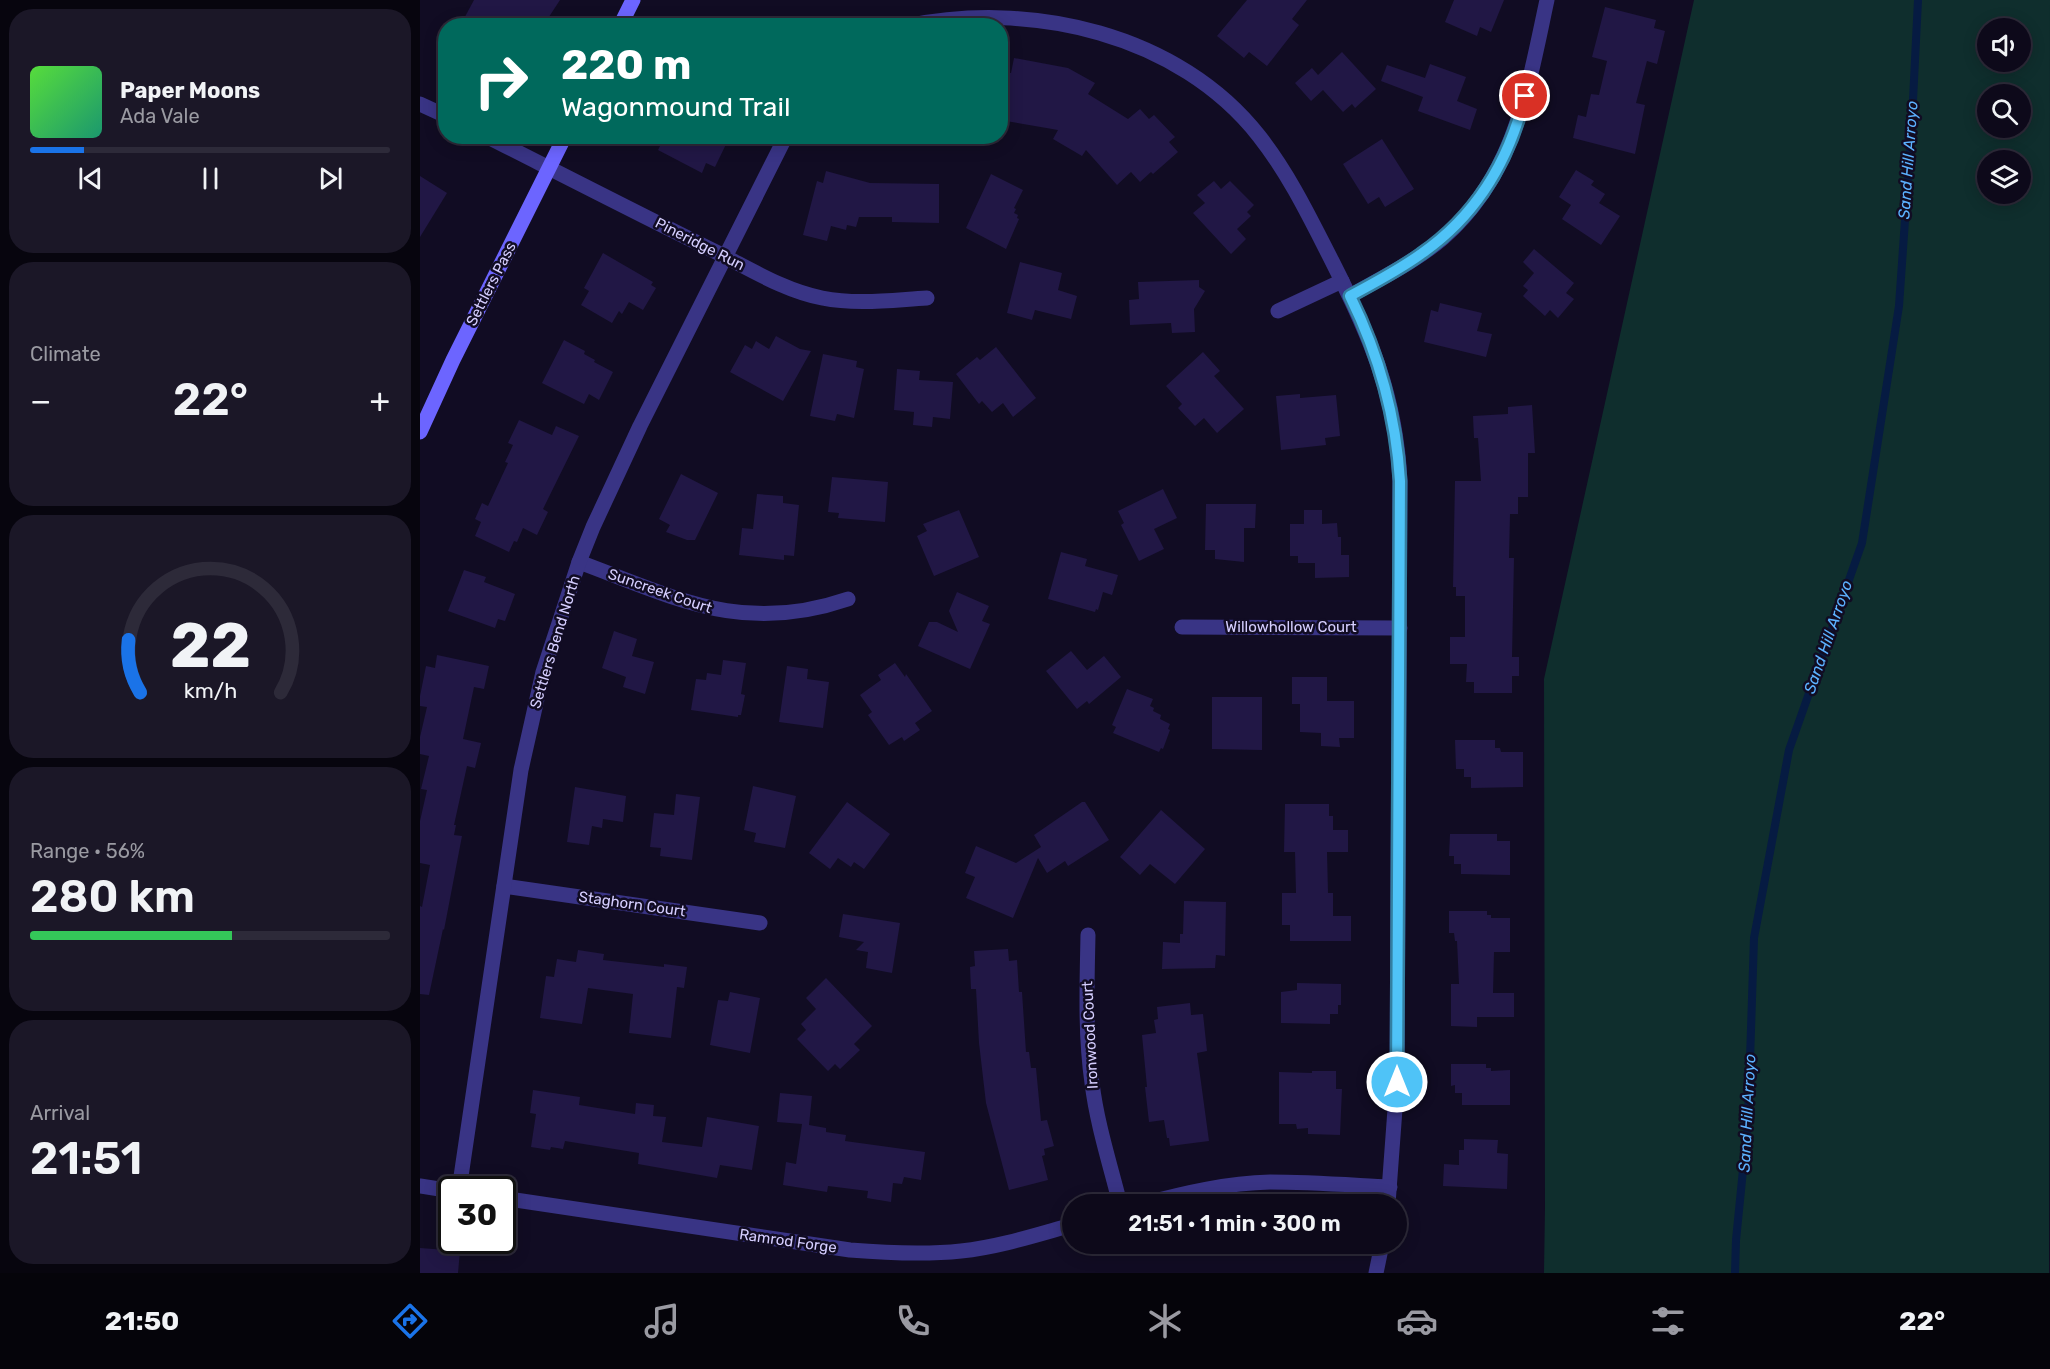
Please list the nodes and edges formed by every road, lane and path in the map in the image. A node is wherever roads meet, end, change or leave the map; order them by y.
1 (633, 0) edge
2 (1547, 0) edge
3 (624, 18) edge
4 (923, 18) edge
5 (420, 104) edge
6 (438, 112) edge
7 (502, 144) edge
8 (561, 144) edge
9 (782, 144) edge
10 (549, 168) junction
11 (725, 257) junction
12 (1342, 282) junction
13 (1350, 296) junction
14 (927, 298) dead end
15 (1278, 310) dead end
16 (420, 432) edge
17 (579, 562) junction
18 (849, 599) dead end
19 (1182, 627) dead end
20 (1400, 628) junction
21 (504, 886) junction
22 (760, 923) dead end
23 (1088, 935) dead end
24 (461, 1176) edge
25 (420, 1186) edge
26 (1390, 1187) junction
27 (438, 1189) edge
28 (1117, 1194) edge
29 (1183, 1194) edge
30 (1389, 1194) edge
31 (516, 1200) edge
32 (1062, 1228) edge
33 (1380, 1254) edge
34 (1376, 1273) edge

1 - 3 street
2 - 13 street
4 - 12 street
5 - 6 street
7 - 10 street, Pineridge Run
8 - 10 street, Settlers Pass
9 - 11 street, Settlers Bend North
10 - 11 street, Pineridge Run
10 - 16 street, Settlers Pass
11 - 14 street, Pineridge Run
11 - 17 street, Settlers Bend North
12 - 13 street
12 - 15 street
13 - 20 street
17 - 18 street, Suncreek Court
17 - 21 street, Settlers Bend North
19 - 20 street, Willowhollow Court
20 - 26 street
21 - 22 street, Staghorn Court
21 - 24 street, Settlers Bend North
23 - 28 street, Ironwood Court
25 - 27 street
26 - 29 street
26 - 30 street
31 - 32 street, Ramrod Forge
33 - 34 street

